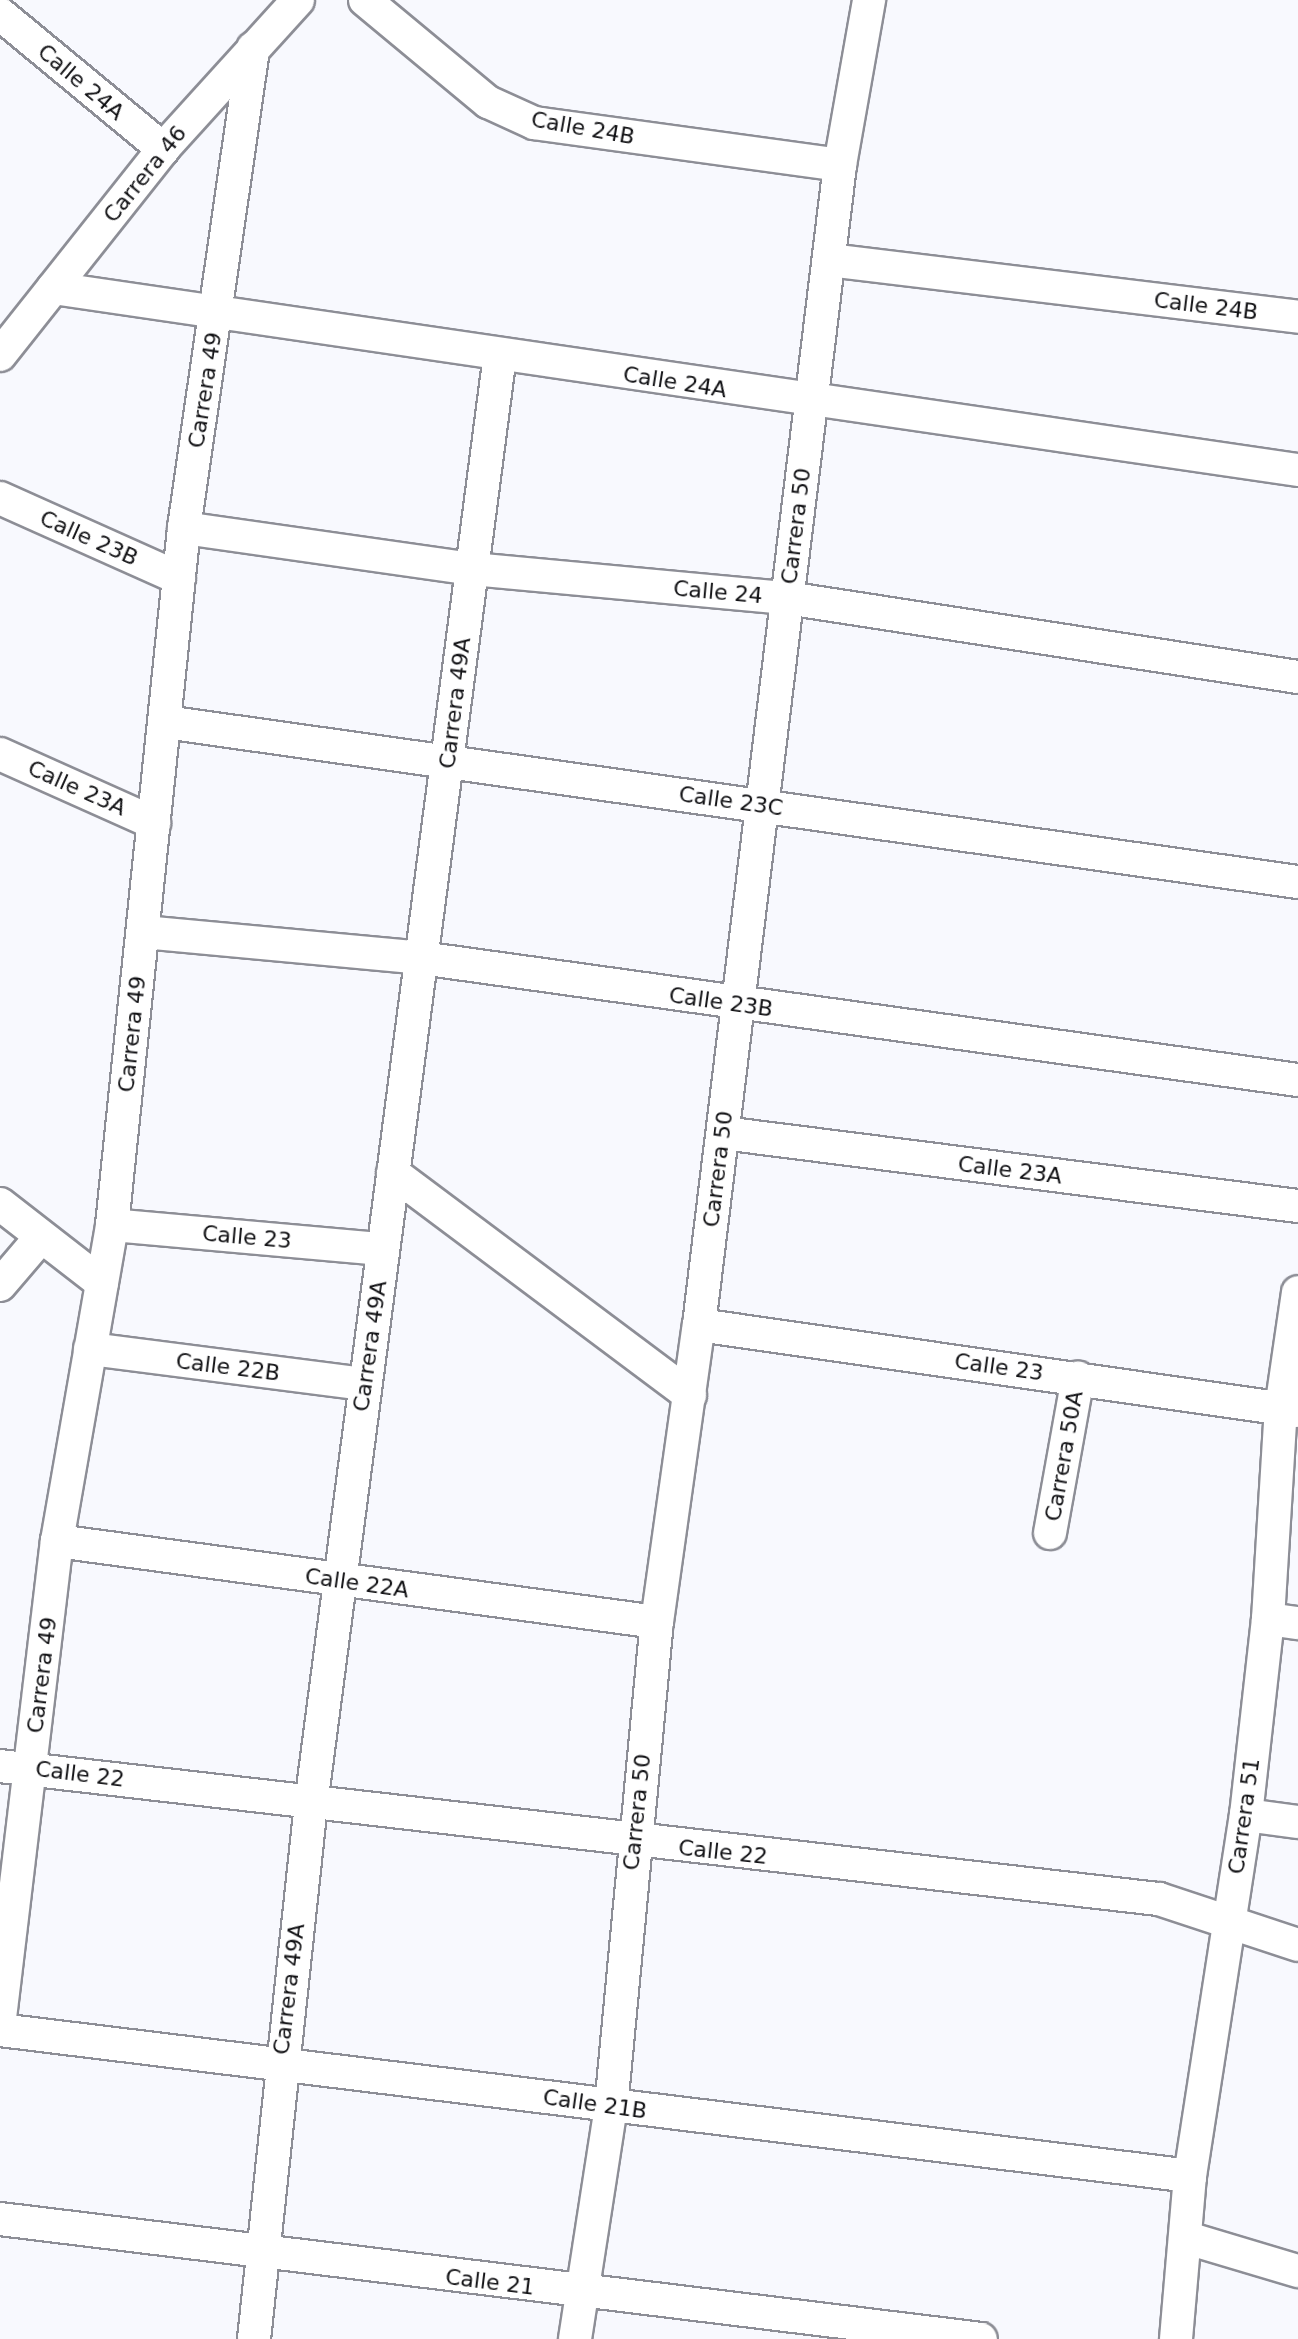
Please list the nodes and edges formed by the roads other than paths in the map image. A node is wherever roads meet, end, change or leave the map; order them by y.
1 (298, 0) edge
2 (365, 0) edge
3 (869, 0) edge
4 (0, 14) edge
5 (253, 48) junction
6 (163, 149) junction
7 (840, 165) junction
8 (829, 260) junction
9 (53, 288) junction
10 (217, 310) junction
11 (1298, 317) edge
12 (6, 336) edge
13 (500, 354) junction
14 (811, 403) junction
15 (1298, 470) edge
16 (0, 498) edge
17 (184, 528) junction
18 (472, 569) junction
19 (179, 578) junction
20 (787, 598) junction
21 (1298, 677) edge
22 (165, 722) junction
23 (0, 754) edge
24 (447, 763) junction
25 (762, 805) junction
26 (154, 823) junction
27 (1298, 882) edge
28 (143, 932) junction
29 (421, 958) junction
30 (738, 1004) junction
31 (1298, 1080) edge
32 (723, 1133) junction
33 (393, 1173) junction
34 (0, 1204) edge
35 (1298, 1206) edge
36 (112, 1225) junction
37 (40, 1238) junction
38 (383, 1249) junction
39 (102, 1283) junction
40 (0, 1285) edge
41 (1298, 1292) edge
42 (699, 1325) junction
43 (90, 1349) junction
44 (1078, 1378) junction
45 (365, 1384) junction
46 (690, 1395) junction
47 (1290, 1410) edge
48 (1050, 1533) dead end
49 (57, 1541) junction
50 (339, 1581) junction
51 (1283, 1621) edge
52 (657, 1622) junction
53 (16, 1767) edge
54 (311, 1804) junction
55 (1246, 1815) junction
56 (1298, 1822) edge
57 (633, 1842) junction
58 (1230, 1920) junction
59 (1298, 1945) edge
60 (0, 2018) edge
61 (0, 2030) edge
62 (280, 2060) junction
63 (611, 2107) junction
64 (1190, 2176) junction
65 (0, 2219) edge
66 (1187, 2238) junction
67 (267, 2256) junction
68 (1298, 2271) edge
69 (580, 2292) junction
70 (254, 2339) edge
71 (575, 2339) edge
72 (981, 2339) edge
73 (1176, 2339) edge

1 - 5 street, Carrera 46
2 - 7 street, Calle 24B
3 - 7 street, Carrera 50
4 - 6 street, Calle 24A
5 - 6 street, Carrera 46
5 - 10 street, Carrera 49
6 - 9 street, Carrera 46
7 - 8 street, Carrera 50
8 - 11 street, Calle 24B
8 - 14 street, Carrera 50
9 - 10 street, Calle 24A
9 - 12 street, Carrera 46
10 - 13 street, Calle 24A
10 - 17 street, Carrera 49
13 - 14 street, Calle 24A
13 - 18 street, Carrera 49A
14 - 15 street, Calle 24A
14 - 20 street, Carrera 50
16 - 19 street, Calle 23B
17 - 18 street, Calle 24
17 - 19 street, Carrera 49
18 - 20 street, Calle 24
18 - 24 street, Carrera 49A
19 - 22 street, Carrera 49
20 - 21 street, Calle 24
20 - 25 street, Carrera 50
22 - 24 street, Calle 23C
22 - 26 street, Carrera 49
23 - 26 street, Calle 23A
24 - 25 street, Calle 23C
24 - 29 street, Carrera 49A
25 - 27 street, Calle 23C
25 - 30 street, Carrera 50
26 - 28 street, Carrera 49
28 - 29 street, Calle 23B
28 - 36 street, Carrera 49
29 - 30 street, Calle 23B
29 - 33 street, Carrera 49A
30 - 31 street, Calle 23B
30 - 32 street, Carrera 50
32 - 35 street, Calle 23A
32 - 42 street, Carrera 50
33 - 38 street, Carrera 49A
33 - 46 street
34 - 37 street
36 - 38 street, Calle 23
36 - 39 street, Carrera 49
37 - 39 street
37 - 40 street
38 - 45 street, Carrera 49A
39 - 43 street, Carrera 49
41 - 47 street, Carrera 51
42 - 44 street, Calle 23
42 - 46 street, Carrera 50
43 - 45 street, Calle 22B
43 - 49 street, Carrera 49
44 - 47 street, Calle 23
44 - 48 street, Carrera 50A
45 - 50 street, Carrera 49A
46 - 52 street, Carrera 50
47 - 51 street, Carrera 51
49 - 50 street, Calle 22A
49 - 53 street, Carrera 49
50 - 52 street, Calle 22A
50 - 54 street, Carrera 49A
51 - 55 street, Carrera 51
52 - 57 street, Carrera 50
53 - 54 street, Calle 22
53 - 60 street, Carrera 49
54 - 57 street, Calle 22
54 - 62 street, Carrera 49A
55 - 56 street
55 - 58 street, Carrera 51
57 - 58 street, Calle 22
57 - 63 street, Carrera 50
58 - 59 street, Calle 22
58 - 64 street, Carrera 51
61 - 62 street, Calle 21B
62 - 63 street, Calle 21B
62 - 67 street, Carrera 49A
63 - 64 street, Calle 21B
63 - 69 street, Carrera 50
64 - 66 street, Carrera 51
65 - 67 street, Calle 21
66 - 68 street
66 - 73 street, Carrera 51
67 - 69 street, Calle 21
67 - 70 street, Carrera 49A
69 - 71 street, Carrera 50
69 - 72 street, Calle 21

